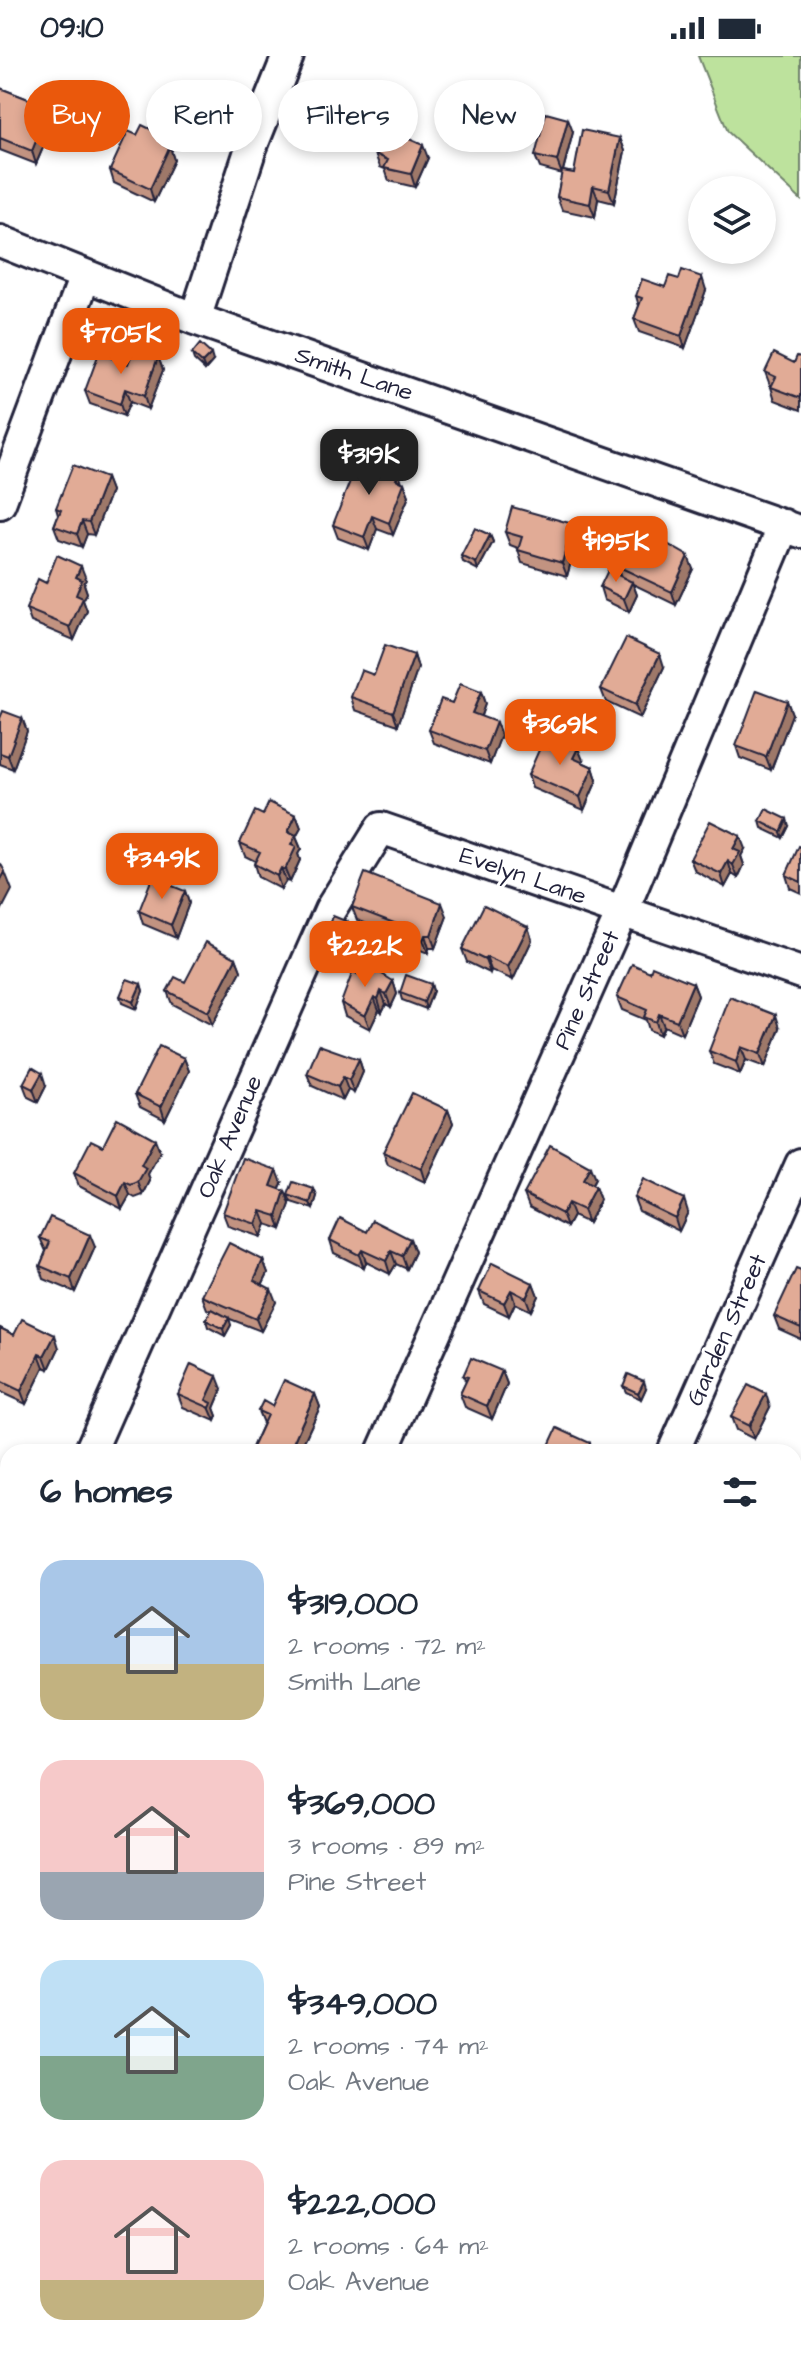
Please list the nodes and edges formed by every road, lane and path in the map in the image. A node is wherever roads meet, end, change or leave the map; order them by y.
1 (288, 56) edge
2 (0, 241) edge
3 (85, 276) junction
4 (195, 319) junction
5 (0, 503) edge
6 (792, 529) edge
7 (381, 828) joint
8 (623, 910) junction
9 (801, 973) edge
10 (801, 1164) edge
11 (94, 1444) edge
12 (386, 1444) edge
13 (677, 1444) edge

1 - 4 street
2 - 3 street, Smith Lane
3 - 4 street, Smith Lane
3 - 5 street
4 - 6 street, Smith Lane
6 - 8 street, Pine Street
7 - 8 street, Evelyn Lane
7 - 11 street, Oak Avenue
8 - 9 street, Evelyn Lane
8 - 12 street, Pine Street
10 - 13 street, Garden Street

